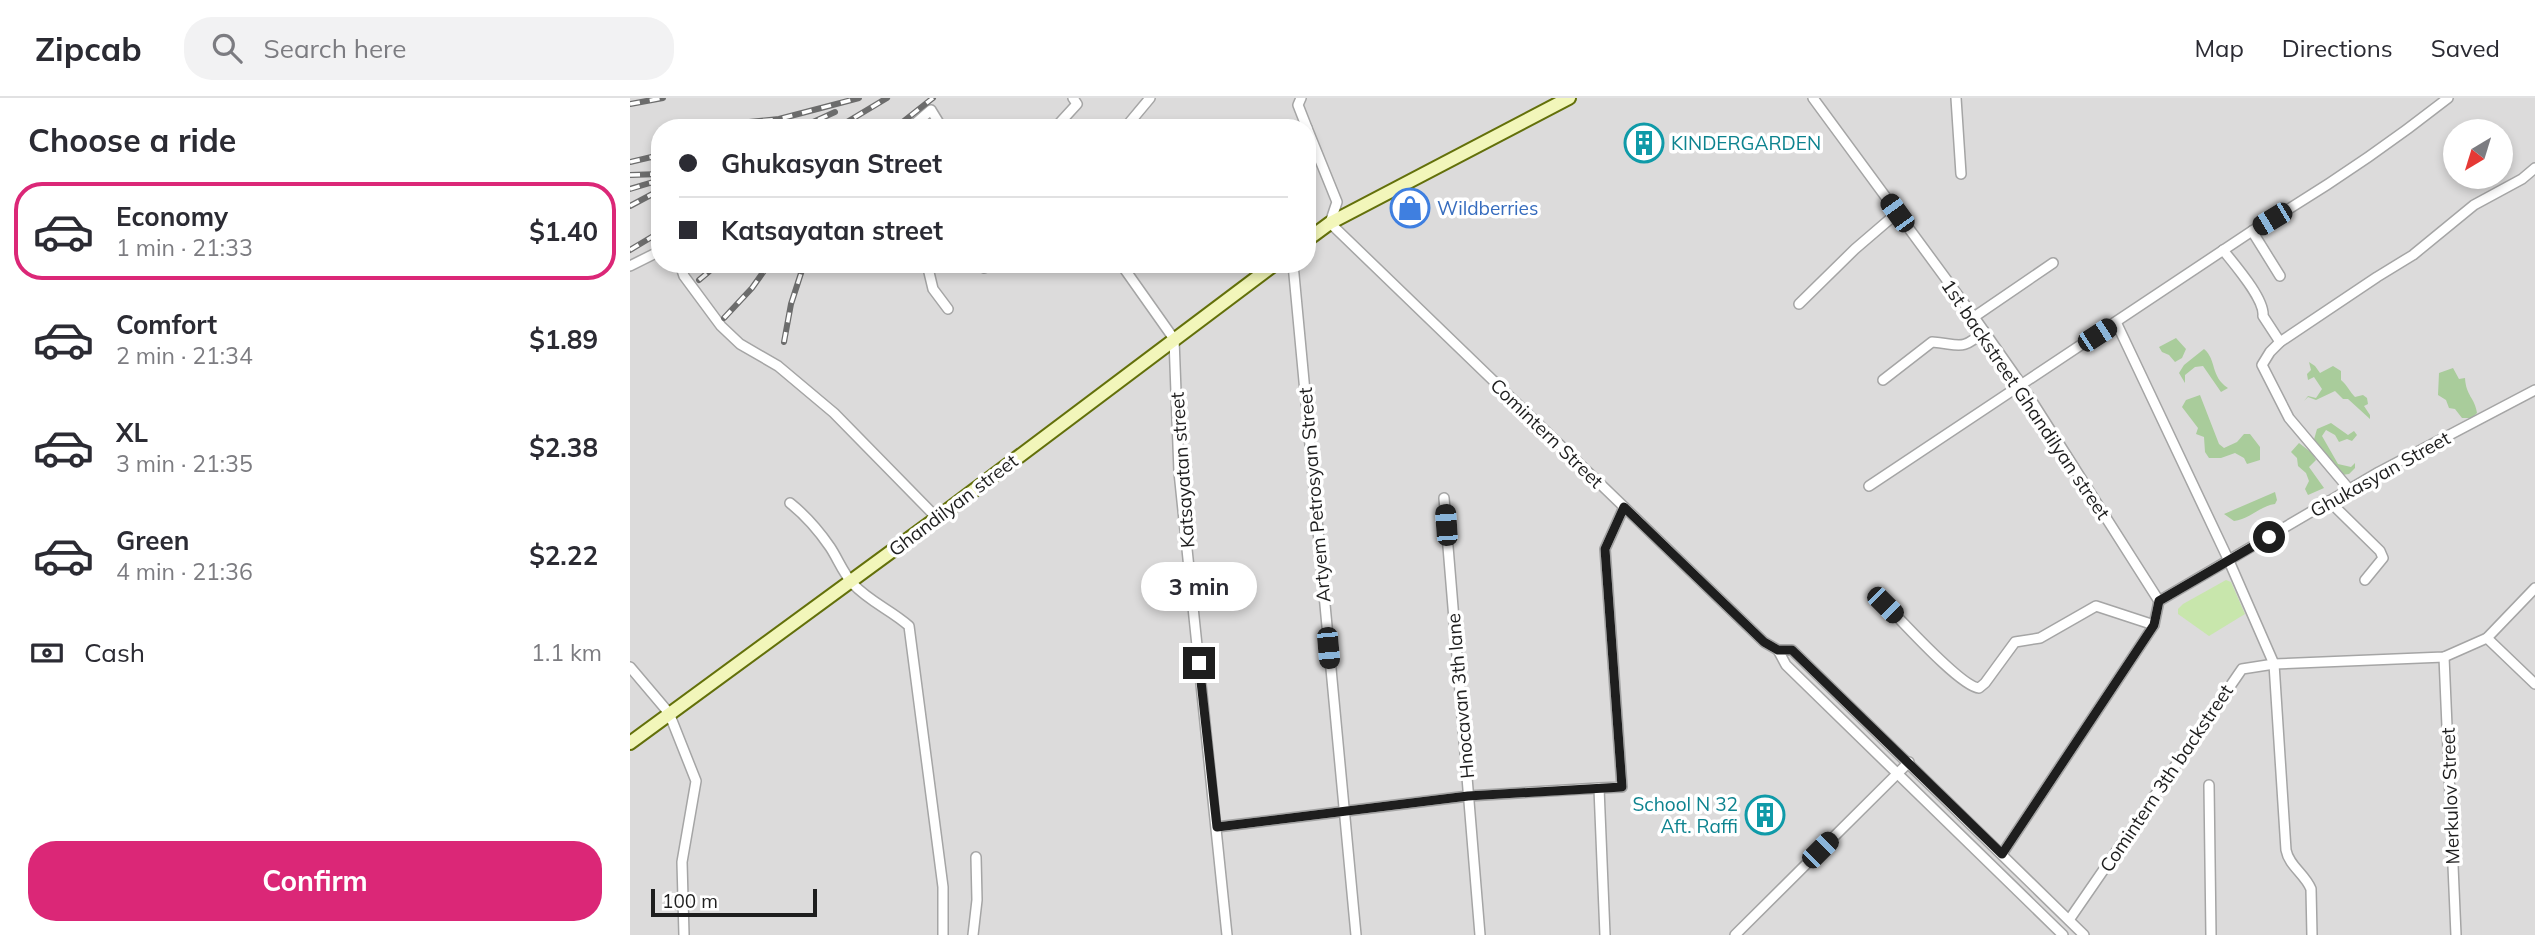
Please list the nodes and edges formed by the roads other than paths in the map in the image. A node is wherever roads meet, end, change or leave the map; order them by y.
1 (1150, 98) edge
2 (1569, 98) edge
3 (1813, 98) edge
4 (1956, 98) edge
5 (2448, 98) edge
6 (1078, 100) edge
7 (1297, 100) edge
8 (920, 119) edge
9 (936, 119) edge
10 (1062, 119) edge
11 (1132, 119) edge
12 (1304, 119) edge
13 (1316, 150) edge
14 (2535, 168) edge
15 (1961, 174) dead end
16 (1897, 213) junction
17 (1330, 223) junction
18 (2252, 231) junction
19 (1316, 233) edge
20 (2223, 250) junction
21 (651, 256) edge
22 (2053, 263) dead end
23 (630, 267) edge
24 (683, 273) edge
25 (929, 273) edge
26 (1127, 273) edge
27 (1263, 273) edge
28 (1294, 273) edge
29 (2280, 276) dead end
30 (1799, 304) dead end
31 (948, 309) dead end
32 (1975, 317) junction
33 (2116, 323) junction
34 (1984, 331) junction
35 (1174, 339) junction
36 (2280, 342) junction
37 (1883, 380) dead end
38 (2021, 384) junction
39 (2535, 390) edge
40 (1869, 486) dead end
41 (2349, 489) junction
42 (1444, 498) dead end
43 (2329, 501) junction
44 (790, 503) dead end
45 (1624, 507) junction
46 (937, 518) junction
47 (2229, 561) junction
48 (2365, 580) dead end
49 (850, 581) junction
50 (2535, 588) edge
51 (2159, 601) junction
52 (1885, 605) dead end
53 (2154, 625) junction
54 (2487, 638) junction
55 (1778, 650) junction
56 (2444, 657) junction
57 (2274, 664) junction
58 (630, 667) edge
59 (2535, 684) edge
60 (669, 713) junction
61 (630, 743) edge
62 (1909, 762) junction
63 (1898, 772) junction
64 (2209, 785) dead end
65 (1599, 788) junction
66 (1468, 796) junction
67 (1343, 812) junction
68 (1217, 827) junction
69 (2002, 854) junction
70 (976, 857) dead end
71 (2069, 920) junction
72 (684, 935) edge
73 (943, 935) edge
74 (973, 935) edge
75 (1227, 935) edge
76 (1356, 935) edge
77 (1480, 935) edge
78 (1605, 935) edge
79 (1735, 935) edge
80 (2063, 935) edge
81 (2084, 935) edge
82 (2211, 935) edge
83 (2312, 935) edge
84 (2456, 935) edge

1 - 11 street
2 - 17 main road
3 - 16 street, 1st backstreet Ghandilyan street
4 - 15 street
5 - 18 street
6 - 10 street
7 - 12 street
8 - 9 street
13 - 17 street
14 - 36 street
16 - 30 street
16 - 32 street, 1st backstreet Ghandilyan street
17 - 19 main road
17 - 45 street, Comintern Street
18 - 20 street
18 - 29 street
20 - 33 street
20 - 36 street
21 - 23 street
22 - 32 street
24 - 46 street
25 - 31 street
26 - 35 street
27 - 35 main road, Ghandilyan street
28 - 67 street, Artyem Petrosyan Street
32 - 34 street, 1st backstreet Ghandilyan street
33 - 38 street
33 - 47 street
34 - 37 street
34 - 38 street, 1st backstreet Ghandilyan street
35 - 46 main road, Ghandilyan street
35 - 68 street, Katsayatan street
36 - 41 street
38 - 40 street
38 - 51 street, 1st backstreet Ghandilyan street
39 - 41 street, Ghukasyan Street
41 - 43 street, Ghukasyan Street
42 - 66 street, Hnocavan 3th lane
43 - 47 street, Ghukasyan Street
43 - 48 street
44 - 49 street
45 - 55 street, Comintern Street
45 - 65 street
46 - 49 main road, Ghandilyan street
47 - 51 street, Ghukasyan Street
47 - 57 street
49 - 60 main road, Ghandilyan street
49 - 73 street
50 - 54 street
51 - 53 street
52 - 53 street
53 - 69 street
54 - 56 street, Comintern 3th backstreet
54 - 59 street
55 - 62 street, Comintern Street
55 - 63 street
56 - 57 street, Comintern 3th backstreet
56 - 84 street, Merkulov Street
57 - 71 street, Comintern 3th backstreet
57 - 83 street
58 - 60 street
60 - 61 main road, Ghandilyan street
60 - 72 street
62 - 63 street
62 - 69 street, Comintern Street
63 - 79 street
63 - 80 street
64 - 82 street
65 - 66 street
65 - 78 street
66 - 67 street
66 - 77 street, Hnocavan 3th lane
67 - 68 street
67 - 76 street, Artyem Petrosyan Street
68 - 75 street, Katsayatan street
69 - 71 street, Comintern Street
70 - 74 street
71 - 81 street, Comintern Street

